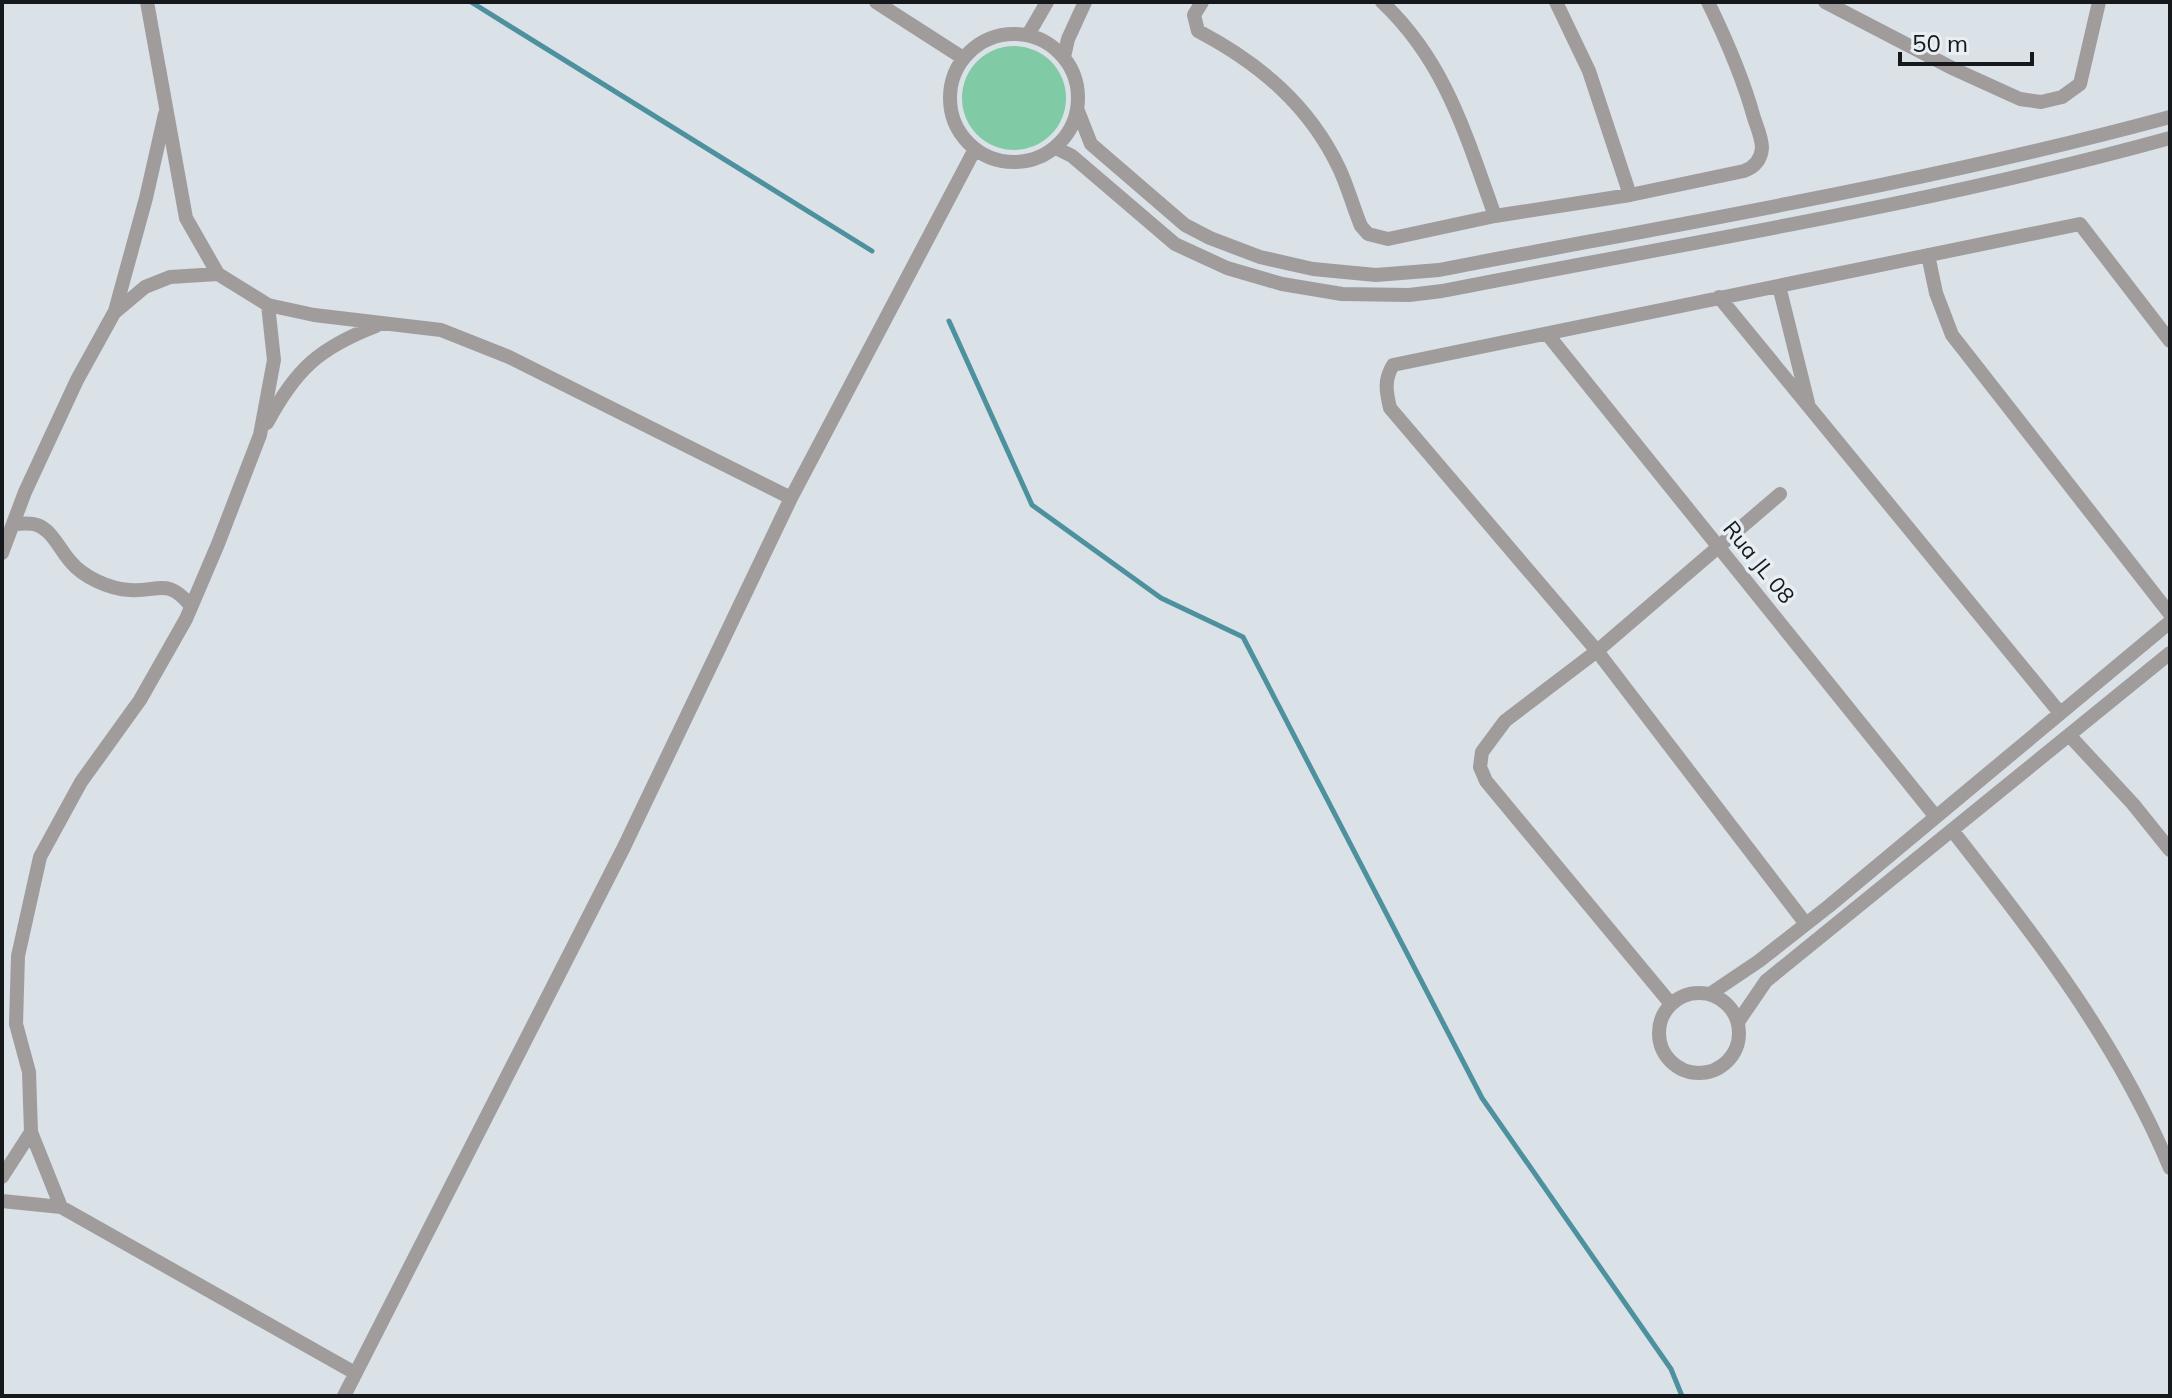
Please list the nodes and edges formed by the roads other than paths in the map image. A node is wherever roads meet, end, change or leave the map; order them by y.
1 (147, 2) edge
2 (876, 2) edge
3 (1047, 2) edge
4 (1085, 2) edge
5 (1202, 2) edge
6 (1382, 2) edge
7 (1556, 2) edge
8 (1708, 2) edge
9 (1825, 2) edge
10 (2099, 2) edge
11 (1028, 35) junction
12 (1064, 57) junction
13 (963, 58) junction
14 (166, 106) junction
15 (1078, 111) junction
16 (2170, 117) edge
17 (2170, 138) edge
18 (1056, 148) junction
19 (975, 149) junction
20 (1630, 195) junction
21 (1495, 216) junction
22 (1928, 255) junction
23 (218, 274) junction
24 (1779, 286) junction
25 (1719, 297) junction
26 (268, 305) junction
27 (114, 313) junction
28 (381, 324) junction
29 (1548, 335) junction
30 (2170, 341) edge
31 (1809, 407) junction
32 (260, 435) junction
33 (1780, 494) dead end
34 (791, 498) junction
35 (13, 524) junction
36 (1718, 546) junction
37 (2, 553) edge
38 (191, 606) junction
39 (2170, 614) edge
40 (2170, 622) edge
41 (1597, 651) junction
42 (2170, 653) edge
43 (2060, 713) junction
44 (2069, 735) junction
45 (2002, 762) junction
46 (2017, 777) junction
47 (1936, 817) junction
48 (1952, 830) junction
49 (2170, 850) edge
50 (1806, 924) junction
51 (1710, 994) junction
52 (1671, 1004) junction
53 (1738, 1022) junction
54 (31, 1132) junction
55 (2170, 1168) edge
56 (2, 1177) edge
57 (2, 1201) edge
58 (61, 1207) junction
59 (355, 1373) junction
60 (344, 1396) edge

1 - 14 street
2 - 13 street
3 - 11 street
4 - 12 street
5 - 21 street
6 - 21 street
7 - 20 street
8 - 20 street
9 - 10 street
11 - 12 street
11 - 13 street
12 - 15 street
13 - 19 street
14 - 23 street
14 - 27 street
15 - 16 street
15 - 18 street
17 - 18 street
18 - 19 street
19 - 34 street
20 - 21 street
22 - 24 street
22 - 30 street
22 - 39 street
23 - 26 street
23 - 27 street
24 - 25 street
24 - 31 street
25 - 29 street
25 - 31 street
26 - 28 street
26 - 32 street
27 - 35 street
28 - 32 street
28 - 34 street
29 - 36 street, Rua JL 08
29 - 41 street
31 - 43 street
32 - 38 street
33 - 36 street
34 - 59 street
35 - 37 street
35 - 38 street
36 - 41 street
36 - 47 street, Rua JL 08
38 - 54 street
40 - 43 street
41 - 50 street
41 - 52 street
42 - 44 street
43 - 45 street
44 - 46 street
44 - 49 street
45 - 46 street
45 - 47 street
46 - 48 street
47 - 50 street
48 - 53 street
48 - 55 street
50 - 51 street
51 - 52 street
51 - 53 street
52 - 53 street
54 - 56 street
54 - 58 street
57 - 58 street
58 - 59 street
59 - 60 street

